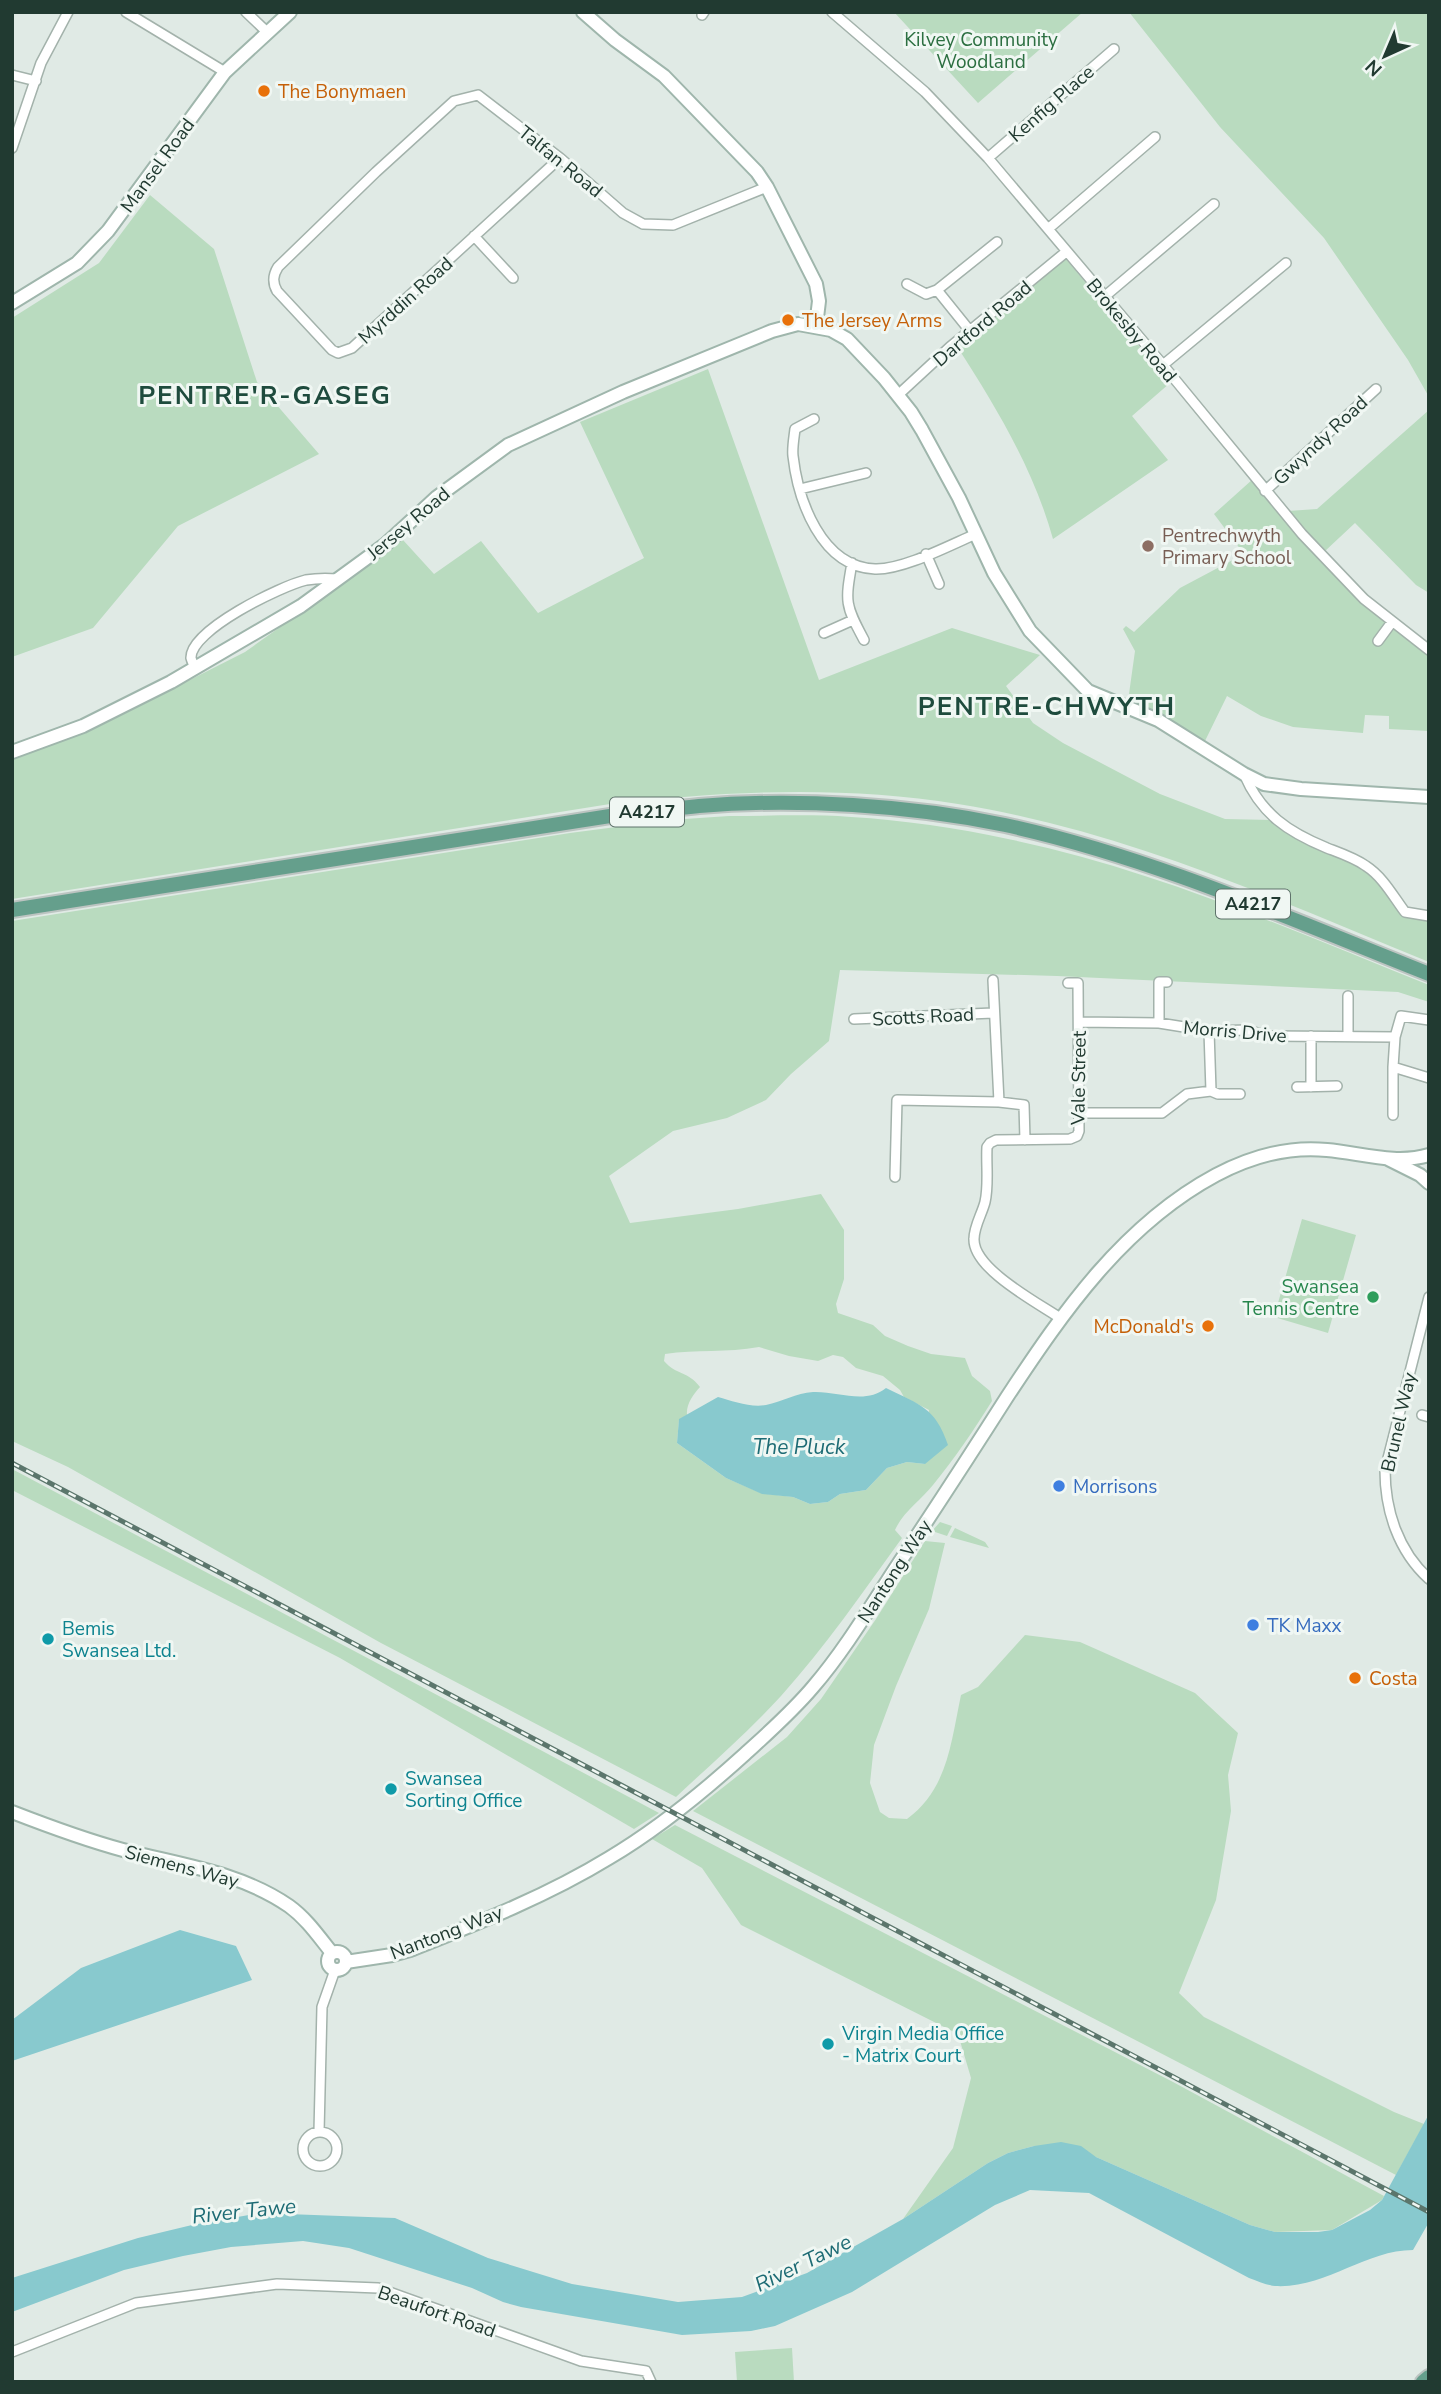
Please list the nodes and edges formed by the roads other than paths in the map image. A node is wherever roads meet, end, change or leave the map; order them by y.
1 (68, 12) edge
2 (126, 12) edge
3 (246, 12) edge
4 (290, 12) edge
5 (583, 12) edge
6 (832, 12) edge
7 (268, 33) junction
8 (1114, 49) dead end
9 (225, 72) junction
10 (12, 75) edge
11 (36, 81) junction
12 (1155, 137) dead end
13 (12, 148) edge
14 (560, 158) junction
15 (988, 158) junction
16 (376, 172) joint
17 (767, 187) junction
18 (1214, 204) dead end
19 (1048, 229) junction
20 (474, 236) junction
21 (997, 242) dead end
22 (1066, 252) junction
23 (1286, 263) dead end
24 (513, 278) dead end
25 (907, 284) dead end
26 (937, 290) junction
27 (1104, 297) junction
28 (12, 303) edge
29 (816, 326) junction
30 (970, 331) junction
31 (1163, 365) junction
32 (1376, 388) dead end
33 (898, 395) junction
34 (814, 419) dead end
35 (866, 473) dead end
36 (800, 489) junction
37 (1265, 491) junction
38 (976, 534) junction
39 (926, 554) junction
40 (852, 563) junction
41 (339, 579) junction
42 (939, 584) dead end
43 (853, 620) junction
44 (1392, 622) junction
45 (824, 633) dead end
46 (864, 640) dead end
47 (1378, 641) dead end
48 (1429, 650) edge
49 (195, 668) junction
50 (12, 752) edge
51 (1244, 774) junction
52 (1429, 797) edge
53 (12, 910) edge
54 (1429, 916) edge
55 (1429, 974) edge
56 (993, 980) dead end
57 (1167, 982) dead end
58 (1068, 983) dead end
59 (1348, 996) dead end
60 (993, 1013) junction
61 (854, 1019) dead end
62 (1429, 1020) edge
63 (1079, 1023) junction
64 (1159, 1023) junction
65 (1209, 1031) junction
66 (1311, 1036) junction
67 (1348, 1037) junction
68 (1395, 1037) junction
69 (1393, 1066) junction
70 (1429, 1077) edge
71 (1337, 1086) dead end
72 (1297, 1087) dead end
73 (1311, 1087) junction
74 (1211, 1091) junction
75 (1240, 1094) dead end
76 (999, 1102) junction
77 (1079, 1113) junction
78 (1393, 1115) dead end
79 (1025, 1140) junction
80 (1429, 1156) edge
81 (1387, 1159) junction
82 (895, 1177) dead end
83 (1429, 1182) edge
84 (1429, 1297) edge
85 (1060, 1318) junction
86 (1429, 1579) edge
87 (12, 1812) edge
88 (332, 1953) junction
89 (346, 1962) junction
90 (335, 1970) junction
91 (319, 2132) dead end
92 (12, 2352) edge
93 (1429, 2377) edge
94 (652, 2382) edge
95 (1423, 2382) edge

1 - 11 street
2 - 9 street
3 - 7 street
4 - 7 street, Mansel Road
5 - 17 street
6 - 15 street, Brokesby Road
7 - 9 street, Mansel Road
8 - 15 street, Kenfig Place
9 - 28 street, Mansel Road
10 - 11 street
11 - 13 street
12 - 19 street
14 - 16 street, Talfan Road
14 - 17 street, Talfan Road
14 - 20 street, Myrddin Road
15 - 19 street, Brokesby Road
16 - 20 street, Myrddin Road
17 - 29 street
18 - 27 street
19 - 22 street, Brokesby Road
20 - 24 street
21 - 26 street
22 - 27 street, Brokesby Road
22 - 30 street, Dartford Road
23 - 31 street
25 - 26 street
26 - 30 street
27 - 31 street, Brokesby Road
29 - 33 street
29 - 41 street, Jersey Road
30 - 33 street, Dartford Road
31 - 37 street, Brokesby Road
32 - 37 street, Gwyndy Road
33 - 38 street
34 - 36 street
35 - 36 street
36 - 40 street
37 - 44 street, Brokesby Road
38 - 39 street
38 - 51 street
39 - 40 street
39 - 42 street
40 - 43 street
41 - 49 street, Jersey Road
41 - 49 street
43 - 45 street
43 - 46 street
44 - 47 street
44 - 48 street, Brokesby Road
49 - 50 street, Jersey Road
51 - 52 street
51 - 54 street
53 - 55 main road, A4217
56 - 60 street, Scotts Road
57 - 64 street, Morris Drive
58 - 63 street, Vale Street
59 - 67 street
60 - 61 street, Scotts Road
60 - 76 street, Scotts Road
62 - 68 street
63 - 64 street, Morris Drive
63 - 77 street, Vale Street
64 - 65 street, Morris Drive
65 - 66 street, Morris Drive
65 - 74 street
66 - 67 street, Morris Drive
66 - 73 street, Morris Drive
67 - 68 street, Morris Drive
68 - 69 street
69 - 70 street
69 - 78 street
71 - 73 street
72 - 73 street
74 - 75 street
74 - 77 street
76 - 79 street
76 - 82 street
77 - 79 street, Vale Street
79 - 85 street, Vale Street
80 - 81 street, Nantong Way
80 - 83 street
81 - 83 street, Nantong Way
81 - 85 street, Nantong Way
84 - 86 street, Brunel Way
85 - 89 street, Nantong Way
87 - 88 street, Siemens Way
88 - 89 street
88 - 90 street
89 - 90 street, Nantong Way
90 - 91 street
92 - 94 street, Beaufort Road
93 - 95 main road

